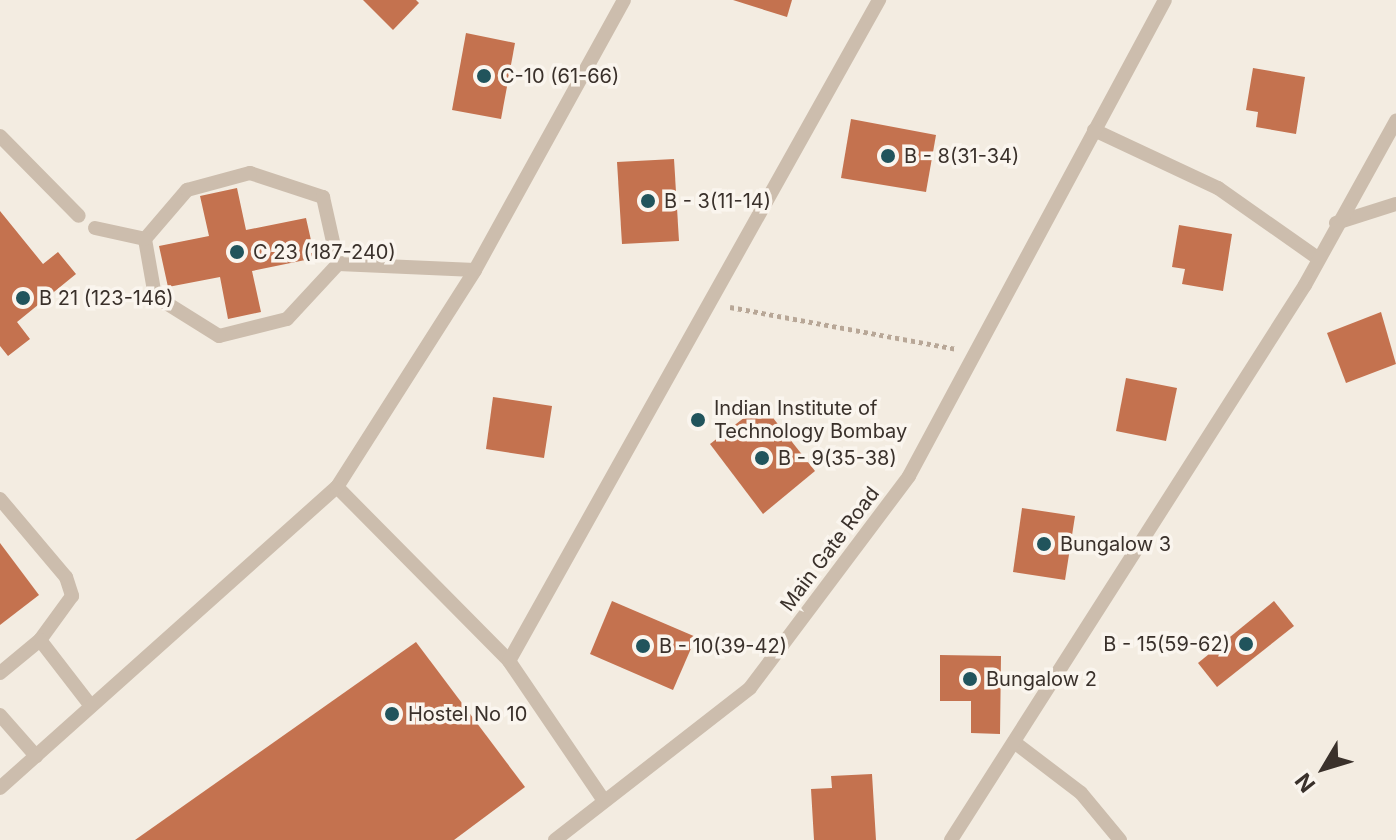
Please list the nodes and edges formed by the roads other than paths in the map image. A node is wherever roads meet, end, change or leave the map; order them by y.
1 (624, 0) edge
2 (879, 0) edge
3 (1165, 0) edge
4 (1396, 121) edge
5 (1094, 130) junction
6 (0, 136) edge
7 (1396, 204) edge
8 (79, 216) dead end
9 (1336, 223) junction
10 (95, 228) dead end
11 (145, 239) junction
12 (1316, 257) junction
13 (338, 264) junction
14 (475, 270) junction
15 (337, 487) junction
16 (0, 499) edge
17 (40, 640) junction
18 (509, 661) junction
19 (0, 673) edge
20 (91, 706) junction
21 (0, 715) edge
22 (1014, 742) junction
23 (36, 756) junction
24 (0, 788) edge
25 (604, 801) junction
26 (555, 840) edge
27 (951, 840) edge
28 (1120, 840) edge

1 - 14 lane
2 - 18 lane
3 - 5 lane, Main Gate Road
4 - 9 lane
5 - 12 lane
5 - 25 lane, Main Gate Road
6 - 8 lane
7 - 9 lane
9 - 12 lane
10 - 11 lane
11 - 13 lane
11 - 13 lane
12 - 22 lane
13 - 14 lane
14 - 15 lane
15 - 18 lane
15 - 20 lane
16 - 17 lane
17 - 19 lane
17 - 20 lane
18 - 25 lane
20 - 23 lane
21 - 23 lane
22 - 27 lane
22 - 28 lane
23 - 24 lane
25 - 26 lane, Main Gate Road

